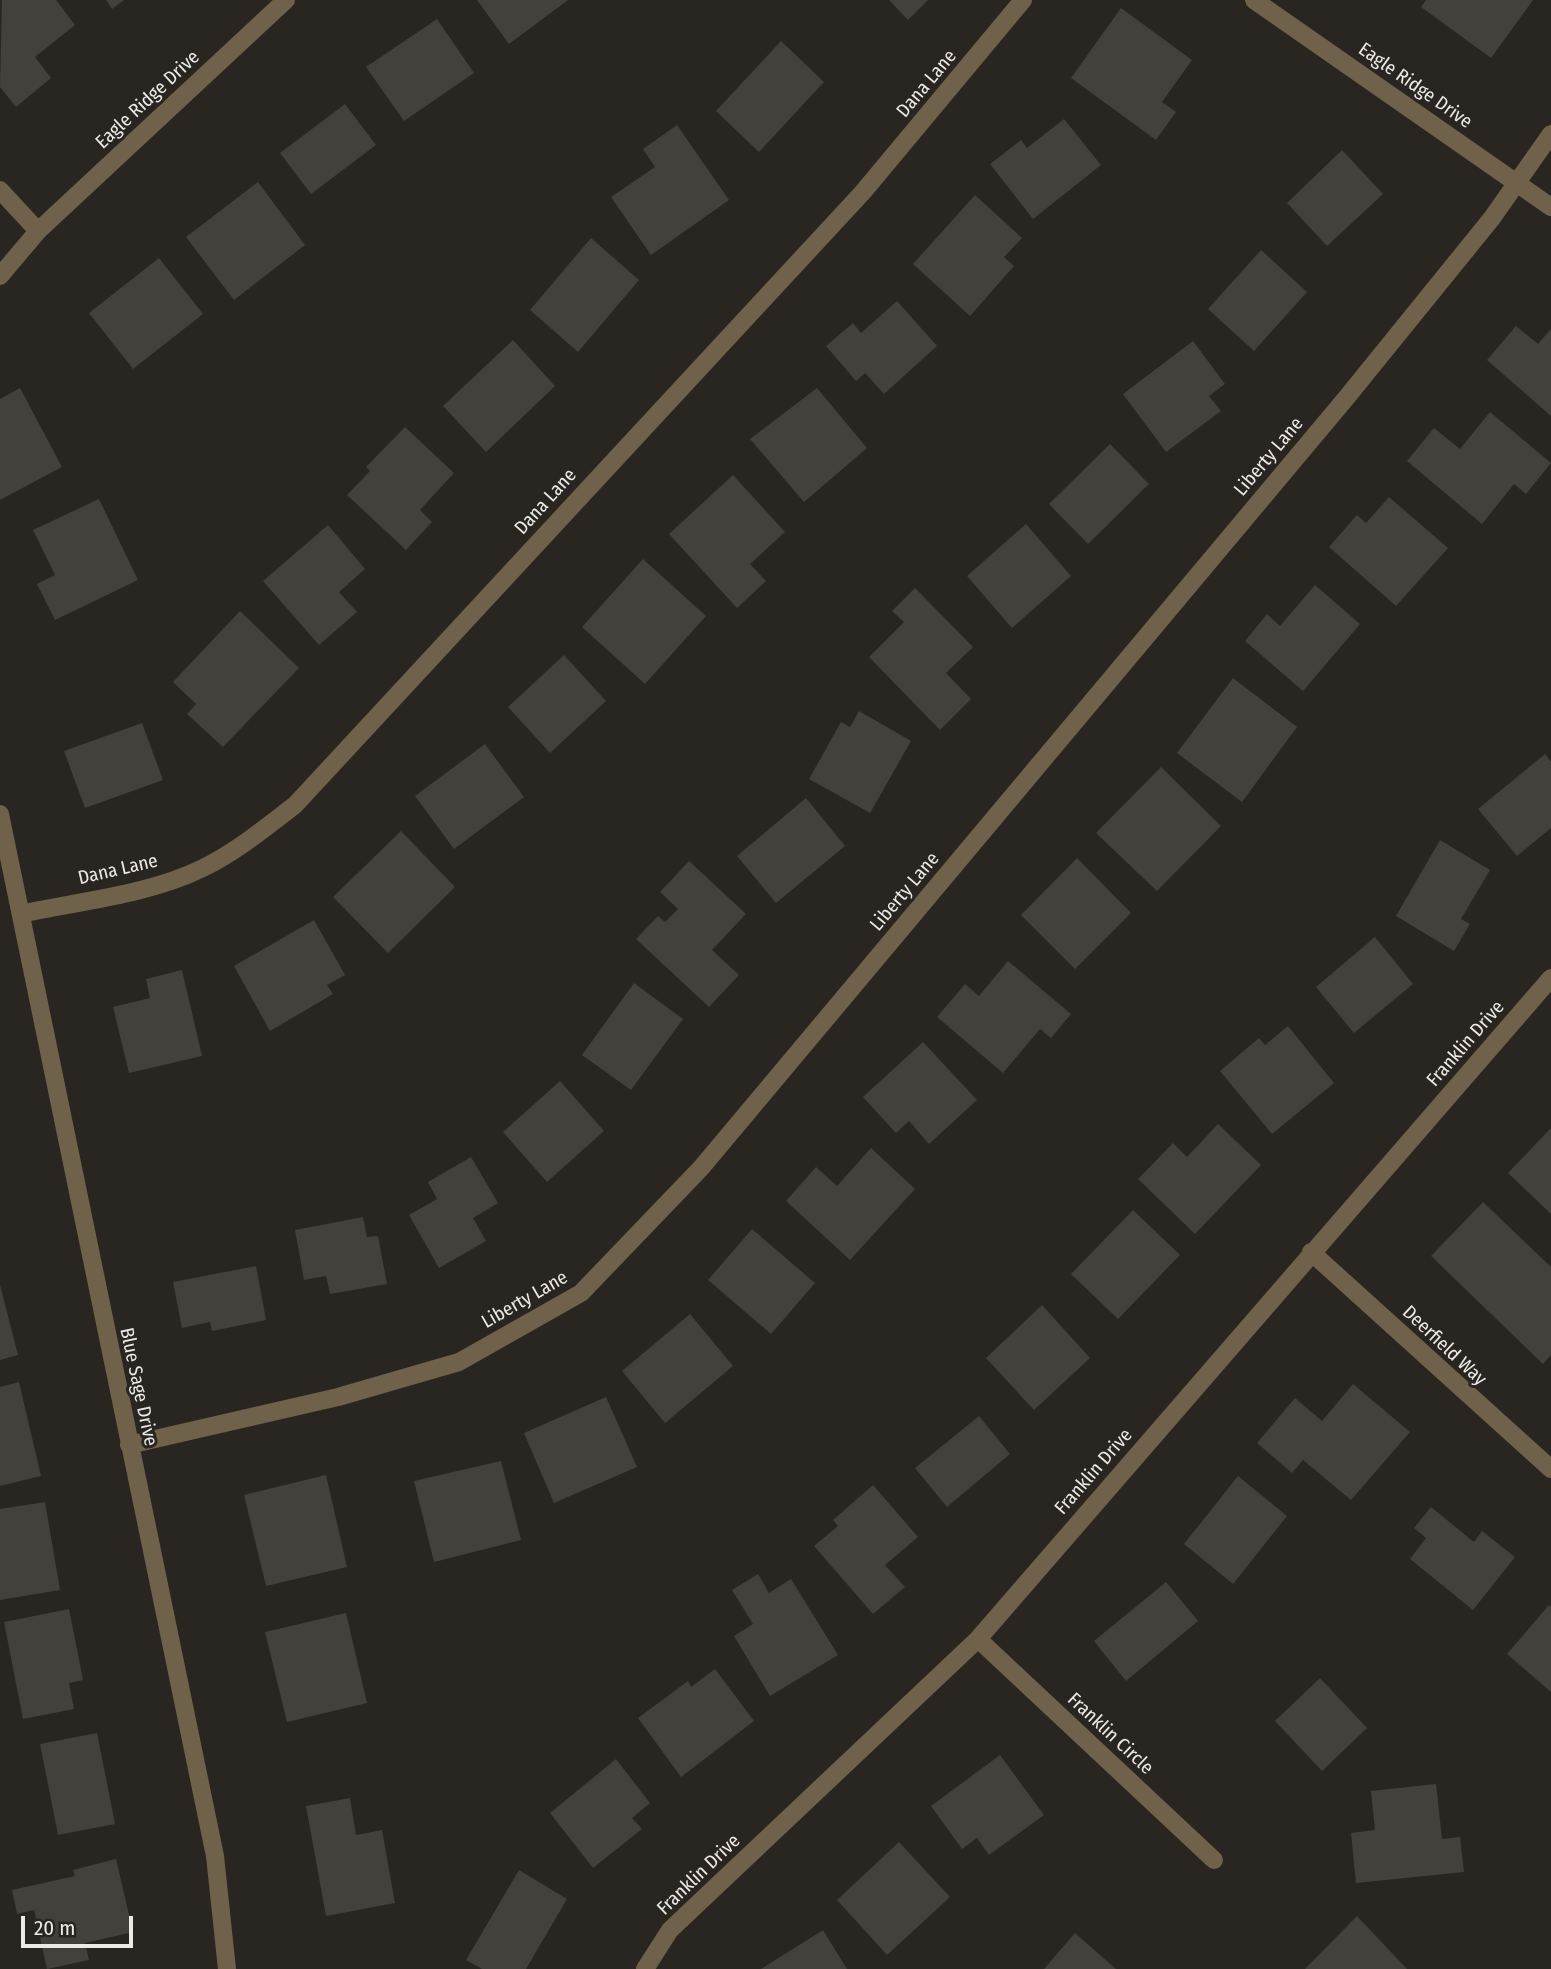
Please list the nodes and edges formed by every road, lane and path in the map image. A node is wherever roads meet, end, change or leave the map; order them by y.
1 (286, 0) edge
2 (1023, 0) edge
3 (1254, 0) edge
4 (1551, 134) edge
5 (1516, 183) junction
6 (0, 190) edge
7 (1551, 206) edge
8 (38, 231) junction
9 (0, 258) edge
10 (0, 276) edge
11 (0, 814) edge
12 (21, 914) junction
13 (1551, 978) edge
14 (1311, 1252) junction
15 (129, 1445) junction
16 (1551, 1469) edge
17 (978, 1639) junction
18 (1213, 1860) dead end
19 (227, 1969) edge
20 (645, 1969) edge

1 - 8 street, Eagle Ridge Drive
2 - 12 street, Dana Lane
3 - 5 street, Eagle Ridge Drive
4 - 5 street, Liberty Lane
5 - 7 street, Eagle Ridge Drive
5 - 15 street, Liberty Lane
6 - 8 street
8 - 9 street, Eagle Ridge Drive
8 - 10 street, Eagle Ridge Drive
11 - 12 street, Blue Sage Drive
12 - 15 street, Blue Sage Drive
13 - 14 street, Franklin Drive
14 - 16 street, Deerfield Way
14 - 17 street, Franklin Drive
15 - 19 street, Blue Sage Drive
17 - 18 street, Franklin Circle
17 - 20 street, Franklin Drive

